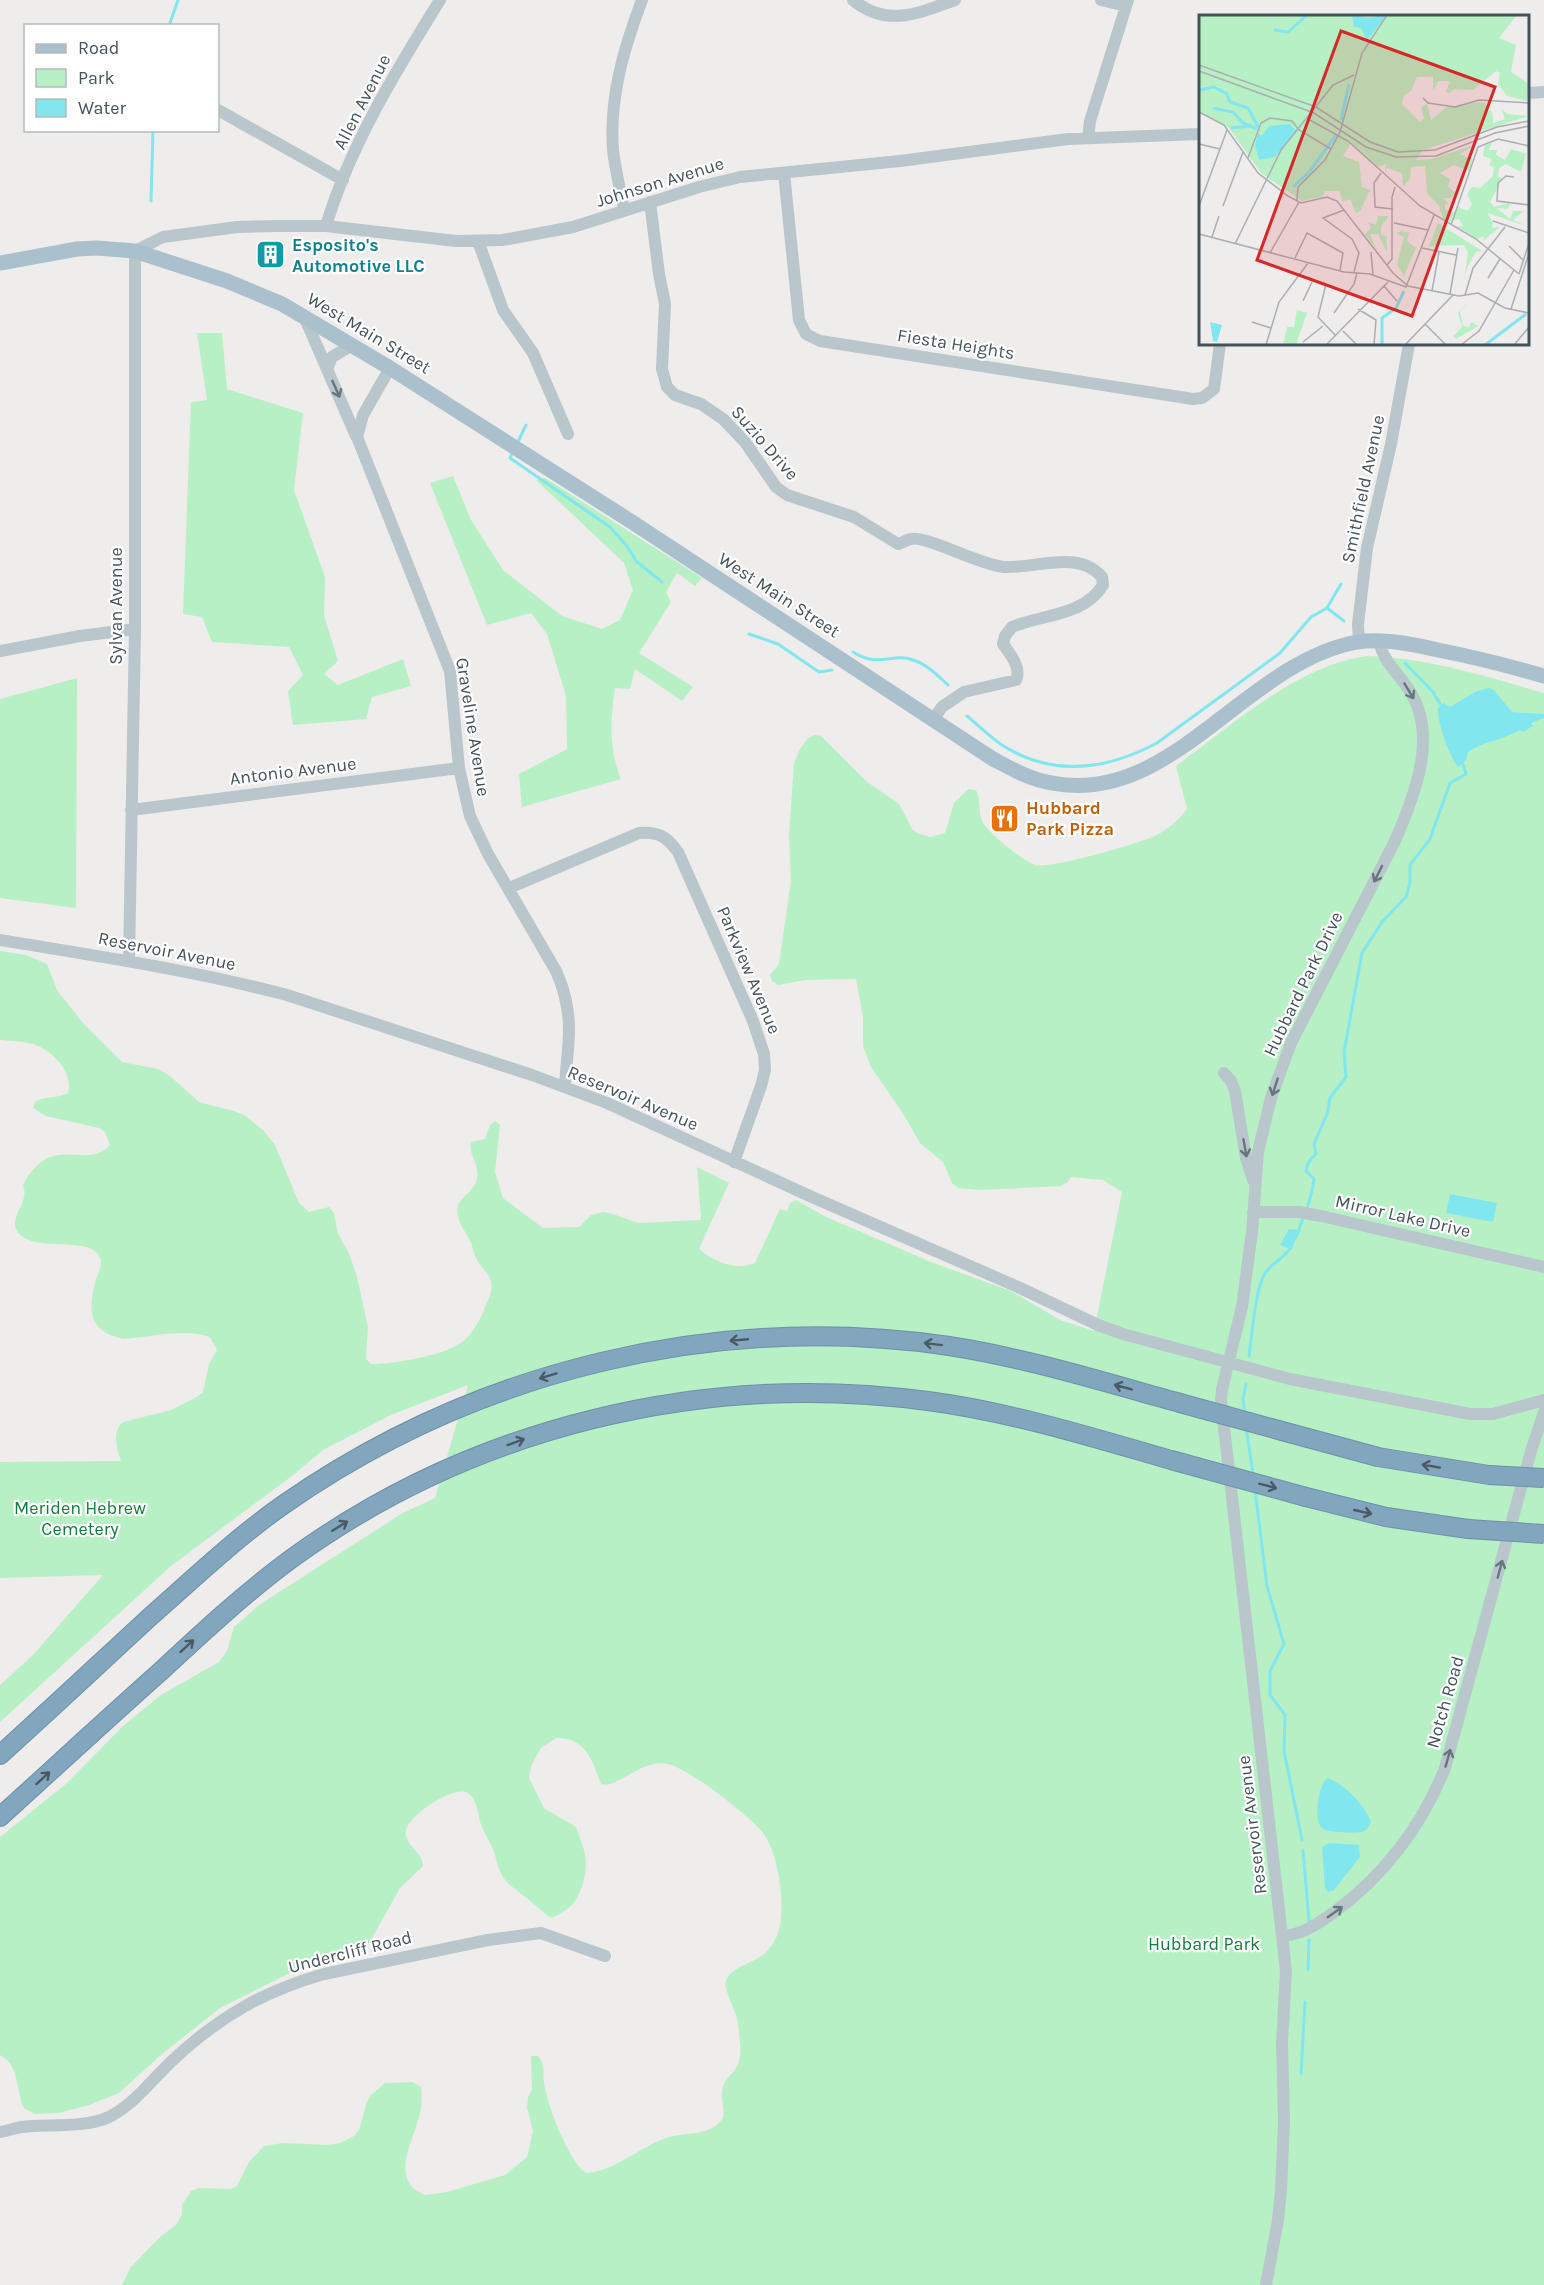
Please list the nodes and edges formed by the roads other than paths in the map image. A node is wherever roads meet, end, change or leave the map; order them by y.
1 (440, 0) edge
2 (642, 0) edge
3 (853, 0) edge
4 (956, 0) edge
5 (1101, 0) edge
6 (1127, 3) edge
7 (1544, 92) edge
8 (1529, 93) edge
9 (219, 111) edge
10 (1199, 135) edge
11 (1088, 138) junction
12 (784, 173) junction
13 (343, 180) junction
14 (650, 202) junction
15 (624, 210) junction
16 (326, 226) junction
17 (478, 241) junction
18 (135, 251) junction
19 (0, 263) edge
20 (304, 316) junction
21 (352, 345) junction
22 (1220, 345) edge
23 (1409, 345) edge
24 (390, 368) junction
25 (327, 369) junction
26 (568, 434) dead end
27 (357, 437) junction
28 (135, 629) junction
29 (1379, 641) junction
30 (1359, 642) junction
31 (0, 651) edge
32 (1544, 676) edge
33 (933, 720) junction
34 (459, 768) junction
35 (131, 810) junction
36 (508, 888) junction
37 (0, 940) edge
38 (129, 961) junction
39 (1224, 1073) dead end
40 (565, 1087) junction
41 (734, 1162) junction
42 (1255, 1186) junction
43 (1253, 1212) junction
44 (1544, 1267) edge
45 (1227, 1362) junction
46 (1544, 1400) edge
47 (1544, 1412) edge
48 (1544, 1478) edge
49 (1544, 1534) edge
50 (0, 1755) edge
51 (0, 1817) edge
52 (1283, 1936) junction
53 (605, 1956) dead end
54 (0, 2132) edge
55 (1266, 2285) edge

1 - 13 street, Allen Avenue
2 - 15 street
3 - 4 street
5 - 6 street
6 - 11 street
7 - 8 street
9 - 13 street
10 - 11 street, Johnson Avenue
11 - 12 street, Johnson Avenue
12 - 14 street, Johnson Avenue
12 - 22 street, Fiesta Heights
13 - 16 street, Allen Avenue
14 - 15 street, Johnson Avenue
14 - 33 street, Suzio Drive
15 - 17 street, Johnson Avenue
16 - 17 street, Johnson Avenue
16 - 18 street, Johnson Avenue
17 - 26 street
18 - 19 main road, West Main Street
18 - 20 main road, West Main Street
18 - 28 street, Sylvan Avenue
20 - 21 main road, West Main Street
20 - 25 street, Graveline Avenue
21 - 24 main road, West Main Street
21 - 25 street
23 - 30 street, Smithfield Avenue
24 - 27 street
24 - 33 main road, West Main Street
25 -> 27 street, Graveline Avenue
27 - 34 street, Graveline Avenue
28 - 31 street
28 - 35 street, Sylvan Avenue
29 - 30 main road, West Main Street
29 - 32 main road, West Main Street
29 -> 42 street, Hubbard Park Drive
30 - 33 main road, West Main Street
34 - 35 street, Antonio Avenue
34 - 36 street, Graveline Avenue
35 - 38 street, Sylvan Avenue
36 - 40 street, Graveline Avenue
36 - 41 street, Parkview Avenue
37 - 38 street, Reservoir Avenue
38 - 40 street, Reservoir Avenue
39 -> 42 street
40 - 41 street, Reservoir Avenue
41 - 45 street, Reservoir Avenue
42 - 43 street, Hubbard Park Drive
43 - 44 street, Mirror Lake Drive
43 - 45 street, Hubbard Park Drive
45 - 46 street, Reservoir Avenue
45 - 52 street, Reservoir Avenue
52 -> 47 street, Notch Road
48 -> 50 highway, bridge
51 -> 49 highway, bridge
52 - 55 street, Reservoir Avenue
53 - 54 street, Undercliff Road

